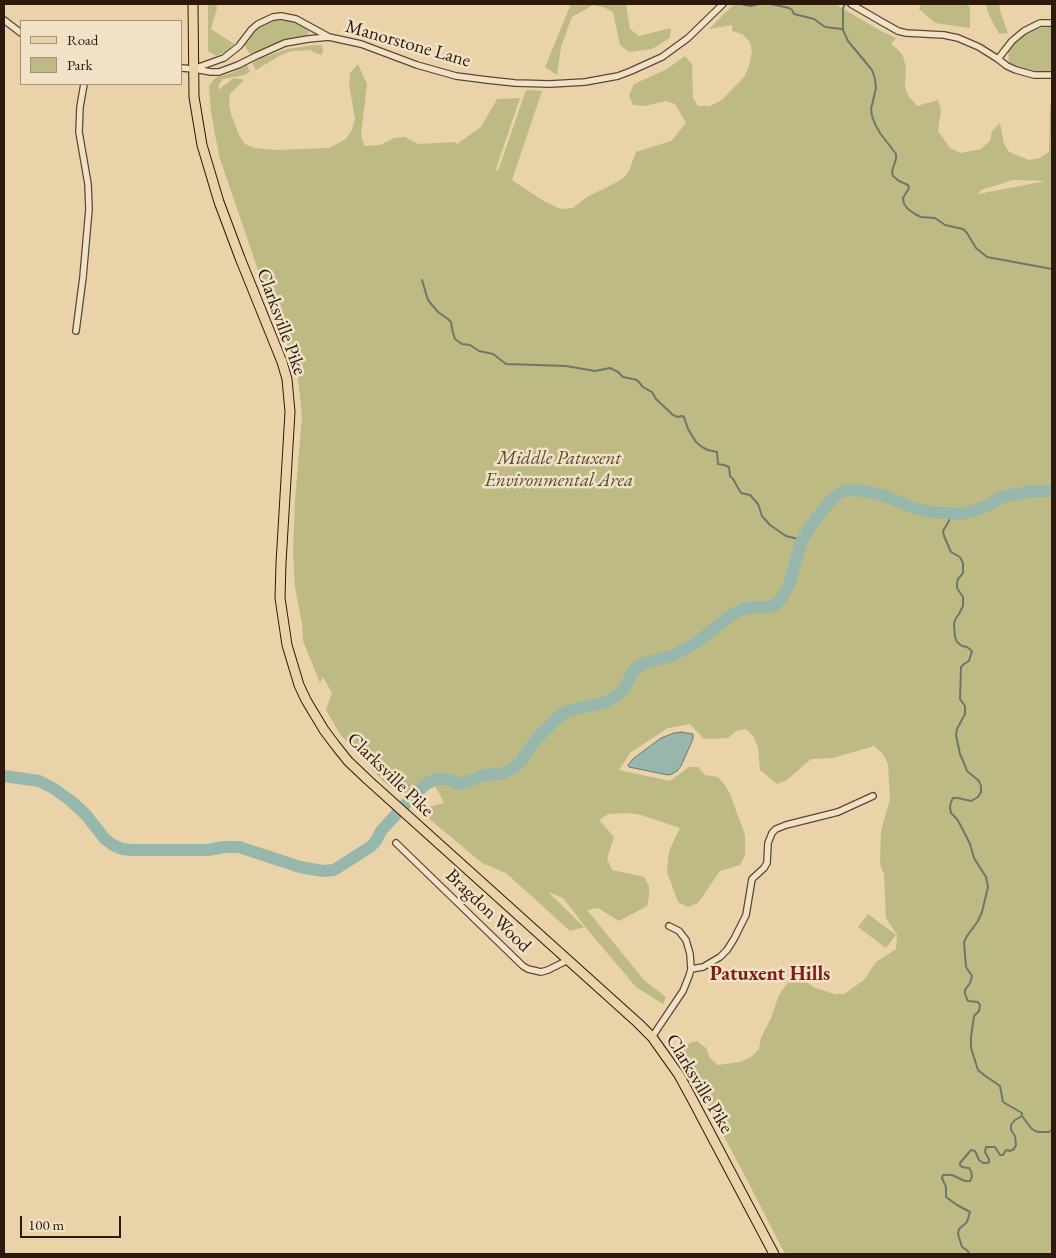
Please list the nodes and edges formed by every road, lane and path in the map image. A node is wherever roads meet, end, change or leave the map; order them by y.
1 (193, 4) edge
2 (723, 4) edge
3 (851, 4) edge
4 (4, 20) edge
5 (1052, 23) edge
6 (20, 32) edge
7 (329, 37) junction
8 (998, 59) junction
9 (182, 68) edge
10 (194, 69) junction
11 (1052, 75) edge
12 (84, 85) edge
13 (76, 330) dead end
14 (873, 796) dead end
15 (396, 843) dead end
16 (669, 926) dead end
17 (568, 960) junction
18 (691, 969) junction
19 (652, 1037) junction
20 (774, 1254) edge

1 - 10 main road, Clarksville Pike
2 - 7 street, Manorstone Lane
3 - 8 street
4 - 6 street
5 - 8 street
7 - 10 street, Manorstone Lane
7 - 10 street, Manorstone Lane
8 - 11 street
9 - 10 street
10 - 17 main road, Clarksville Pike
12 - 13 street
14 - 18 street
15 - 17 street, Bragdon Wood
16 - 18 street
17 - 19 main road, Clarksville Pike
18 - 19 street
19 - 20 main road, Clarksville Pike

